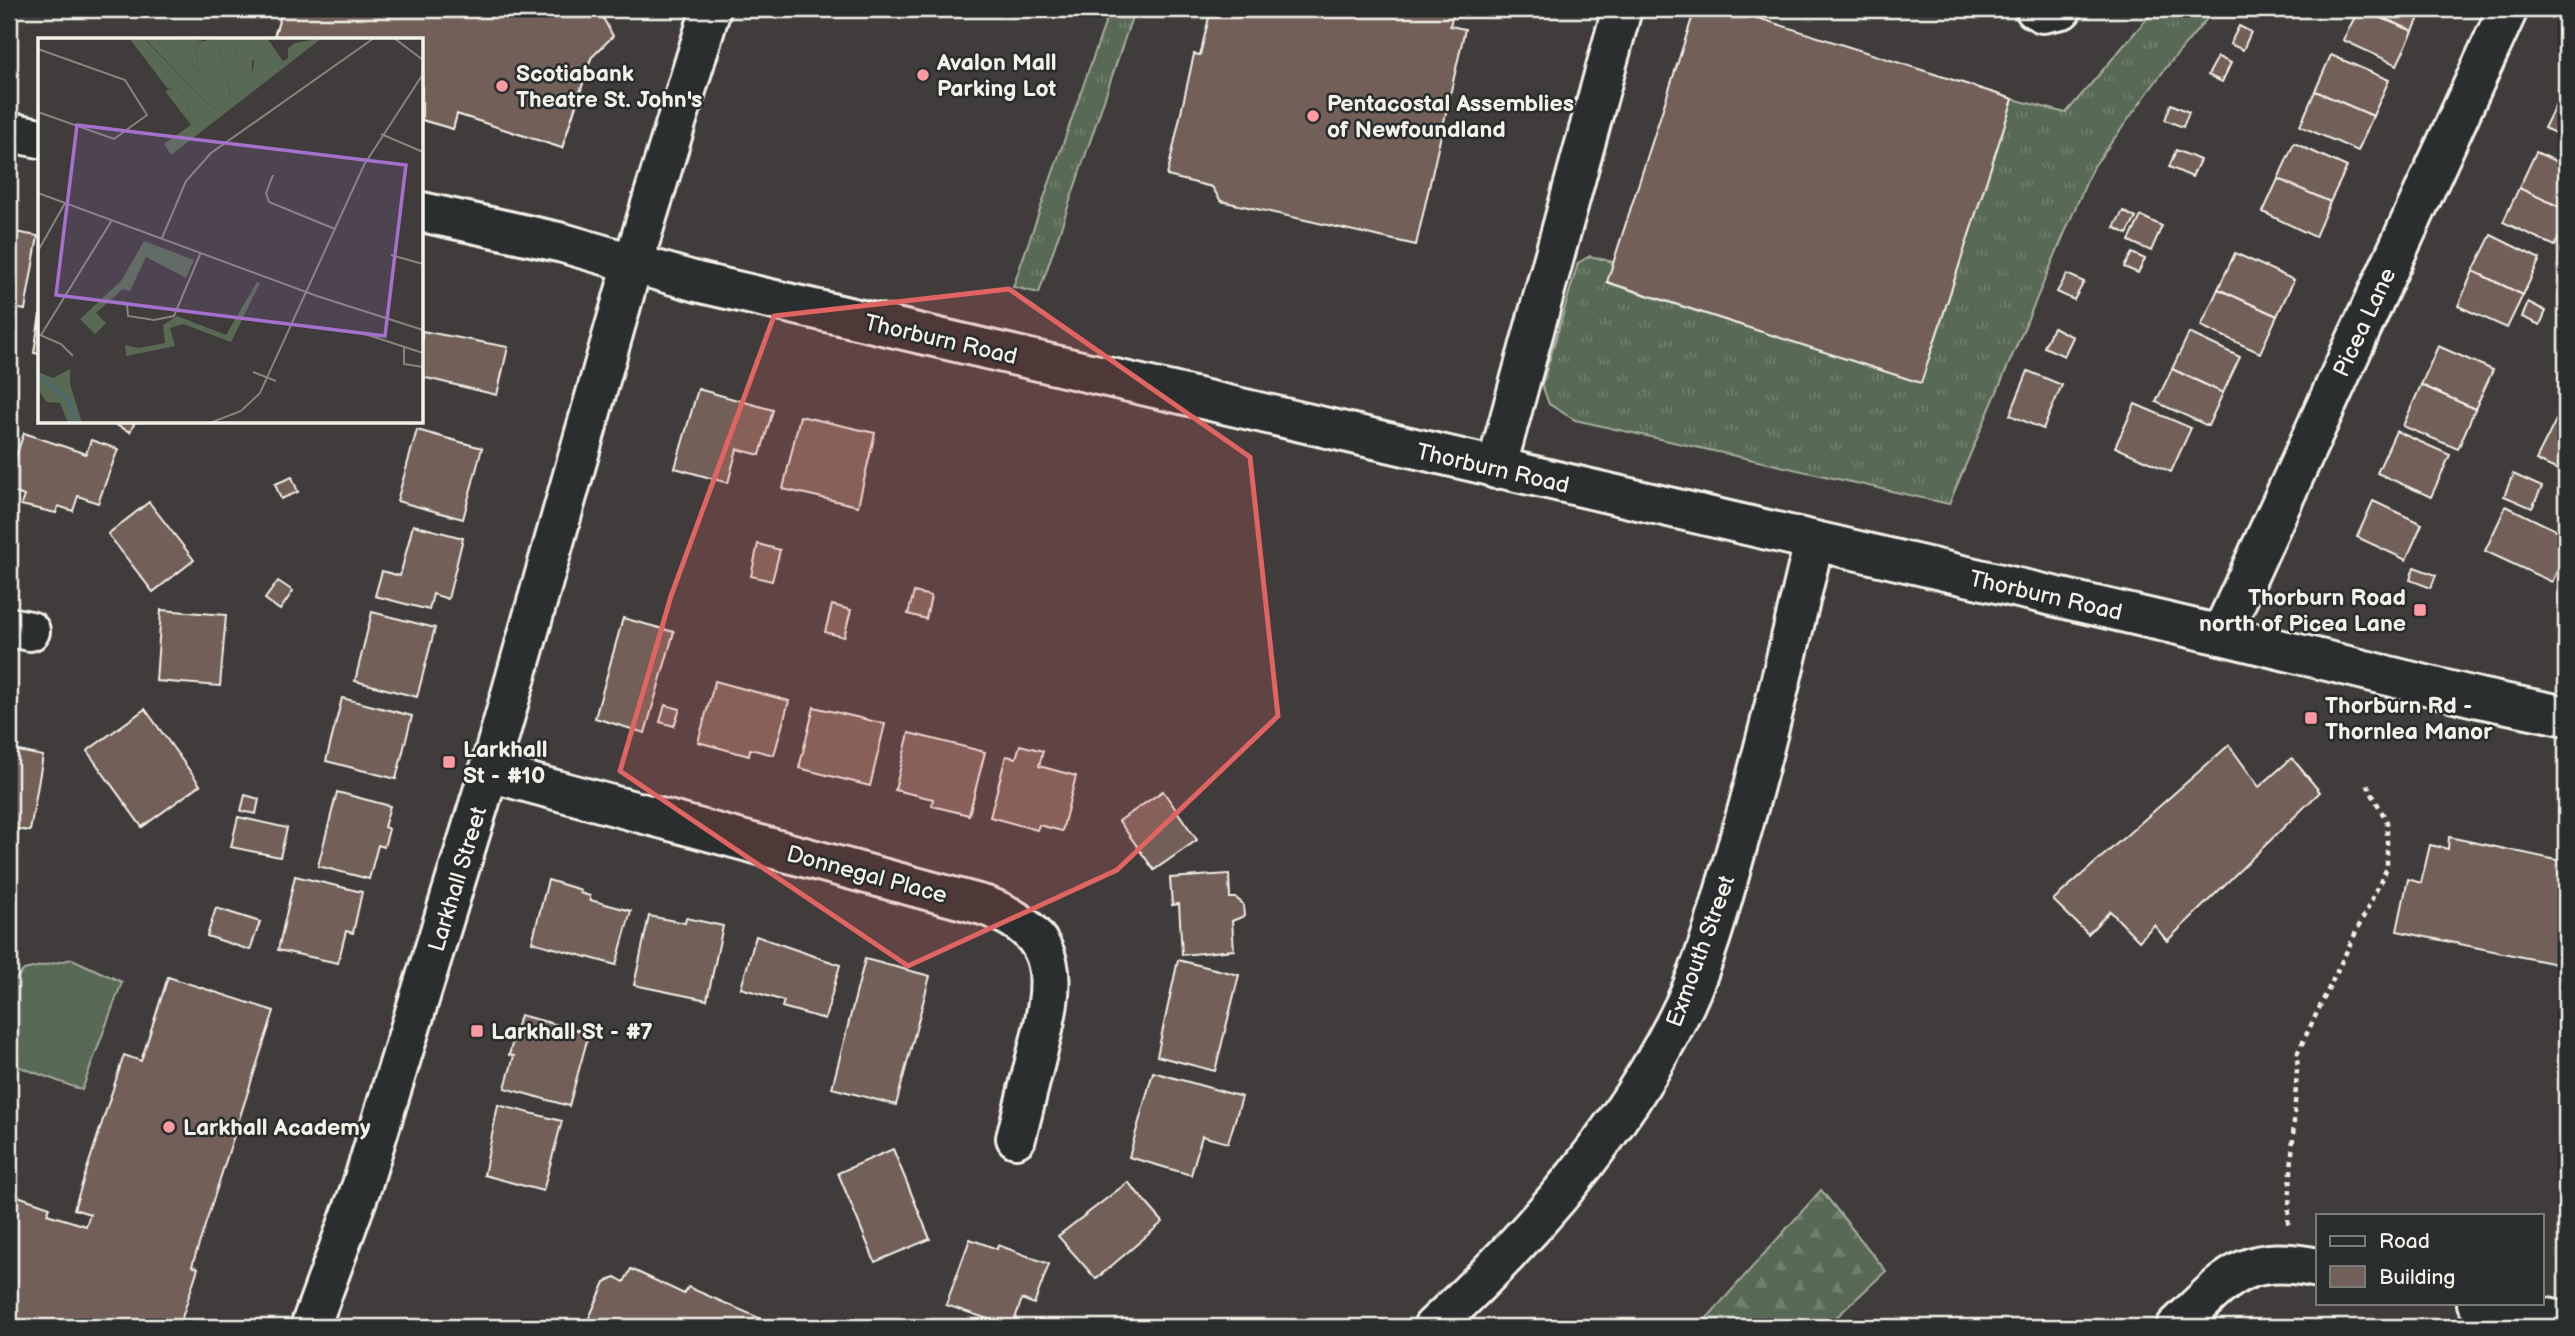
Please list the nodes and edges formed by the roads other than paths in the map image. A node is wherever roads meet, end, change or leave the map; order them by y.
1 (711, 9) edge
2 (1622, 9) edge
3 (2035, 9) edge
4 (2062, 9) edge
5 (2508, 9) edge
6 (9, 132) edge
7 (38, 138) edge
8 (424, 212) edge
9 (633, 263) junction
10 (1496, 469) junction
11 (1814, 542) junction
12 (2221, 635) junction
13 (2566, 716) edge
14 (489, 772) junction
15 (1016, 1138) dead end
16 (2316, 1268) edge
17 (2482, 1304) edge
18 (2566, 1322) edge
19 (310, 1327) edge
20 (1433, 1327) edge
21 (2176, 1327) edge

1 - 9 street, Larkhall Street
2 - 10 street
3 - 4 street
5 - 12 street, Picea Lane
6 - 7 street
8 - 9 street, Thorburn Road
9 - 10 street, Thorburn Road
9 - 14 street, Larkhall Street
10 - 11 street, Thorburn Road
11 - 12 street, Thorburn Road
11 - 20 street, Exmouth Street
12 - 13 street, Thorburn Road
14 - 15 street, Donnegal Place
14 - 19 street, Larkhall Street
16 - 21 street
17 - 18 street

